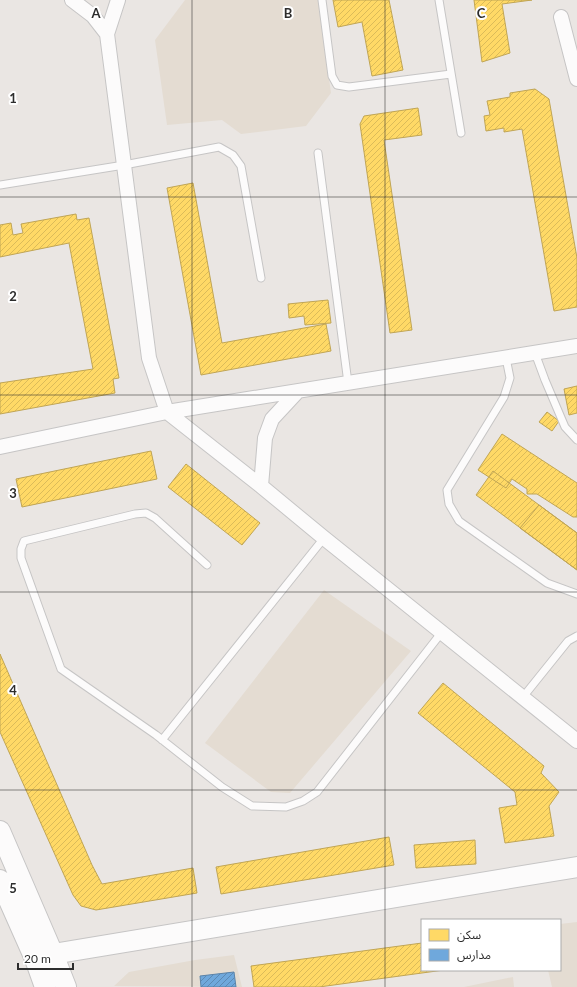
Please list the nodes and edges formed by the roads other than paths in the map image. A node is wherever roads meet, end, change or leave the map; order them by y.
1 (72, 0) edge
2 (118, 0) edge
3 (322, 0) edge
4 (438, 0) edge
5 (561, 17) dead end
6 (107, 34) junction
7 (451, 74) junction
8 (577, 79) edge
9 (461, 133) dead end
10 (318, 154) dead end
11 (124, 165) junction
12 (0, 184) edge
13 (261, 278) dead end
14 (577, 346) edge
15 (535, 353) junction
16 (506, 358) junction
17 (348, 384) junction
18 (298, 391) junction
19 (167, 412) junction
20 (577, 440) edge
21 (0, 447) edge
22 (261, 486) junction
23 (324, 538) junction
24 (207, 566) dead end
25 (577, 594) edge
26 (442, 632) junction
27 (577, 636) edge
28 (523, 697) junction
29 (162, 740) junction
30 (577, 741) edge
31 (0, 831) edge
32 (577, 867) edge
33 (0, 880) edge
34 (44, 956) junction
35 (45, 987) edge
36 (66, 987) edge

1 - 6 street
2 - 6 street
3 - 7 lane
4 - 7 lane
5 - 8 street
6 - 11 street
7 - 9 lane
10 - 17 lane
11 - 12 lane
11 - 13 lane
11 - 19 street
14 - 15 street
15 - 16 street
15 - 20 lane
16 - 17 street
16 - 25 lane
17 - 18 street
18 - 19 street
18 - 22 street
19 - 21 street
19 - 22 street
22 - 23 street
23 - 26 street
23 - 29 lane
24 - 29 lane
26 - 28 street
26 - 29 lane
27 - 28 lane
28 - 30 street
31 - 34 street
32 - 34 street
33 - 34 street
34 - 35 street
34 - 36 street

